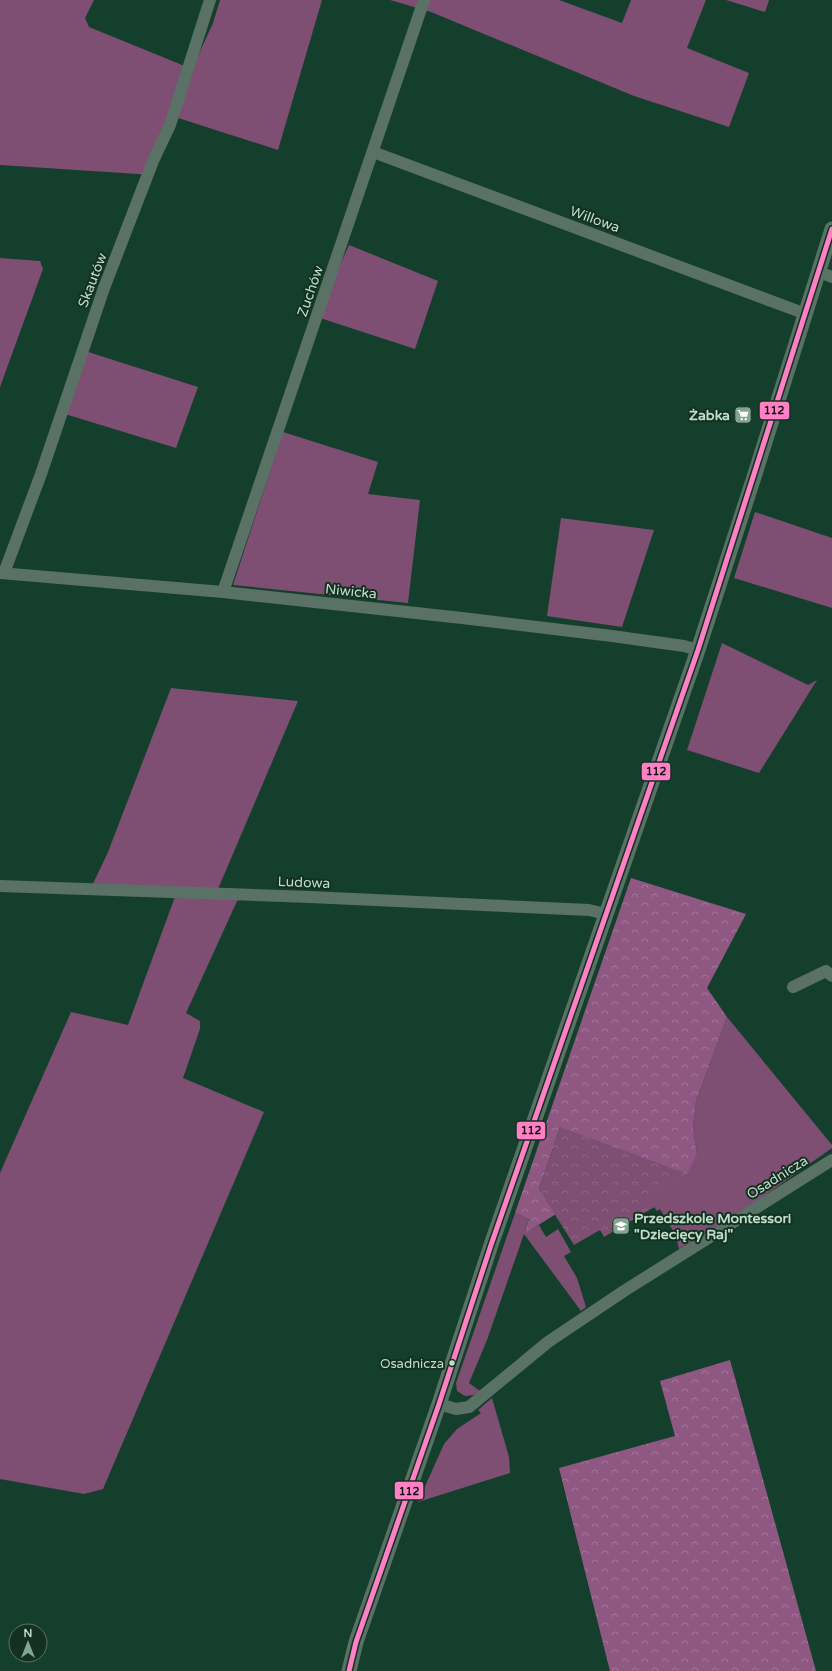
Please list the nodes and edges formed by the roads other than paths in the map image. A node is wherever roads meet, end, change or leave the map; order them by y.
1 (210, 0) edge
2 (424, 0) edge
3 (373, 152) junction
4 (832, 229) edge
5 (825, 274) edge
6 (806, 314) junction
7 (2, 573) edge
8 (223, 592) junction
9 (698, 650) junction
10 (0, 886) edge
11 (606, 914) junction
12 (832, 976) edge
13 (793, 987) dead end
14 (832, 1160) edge
15 (439, 1404) junction
16 (349, 1671) edge

1 - 7 street, Skautów
2 - 3 street, Zuchów
3 - 6 street, Willowa
3 - 8 street, Zuchów
4 - 5 street
5 - 6 street
6 - 9 street
7 - 8 street, Niwicka
8 - 9 street, Niwicka
9 - 11 street
10 - 11 street, Ludowa
11 - 15 street
12 - 13 street
14 - 15 street, Osadnicza
15 - 16 street

